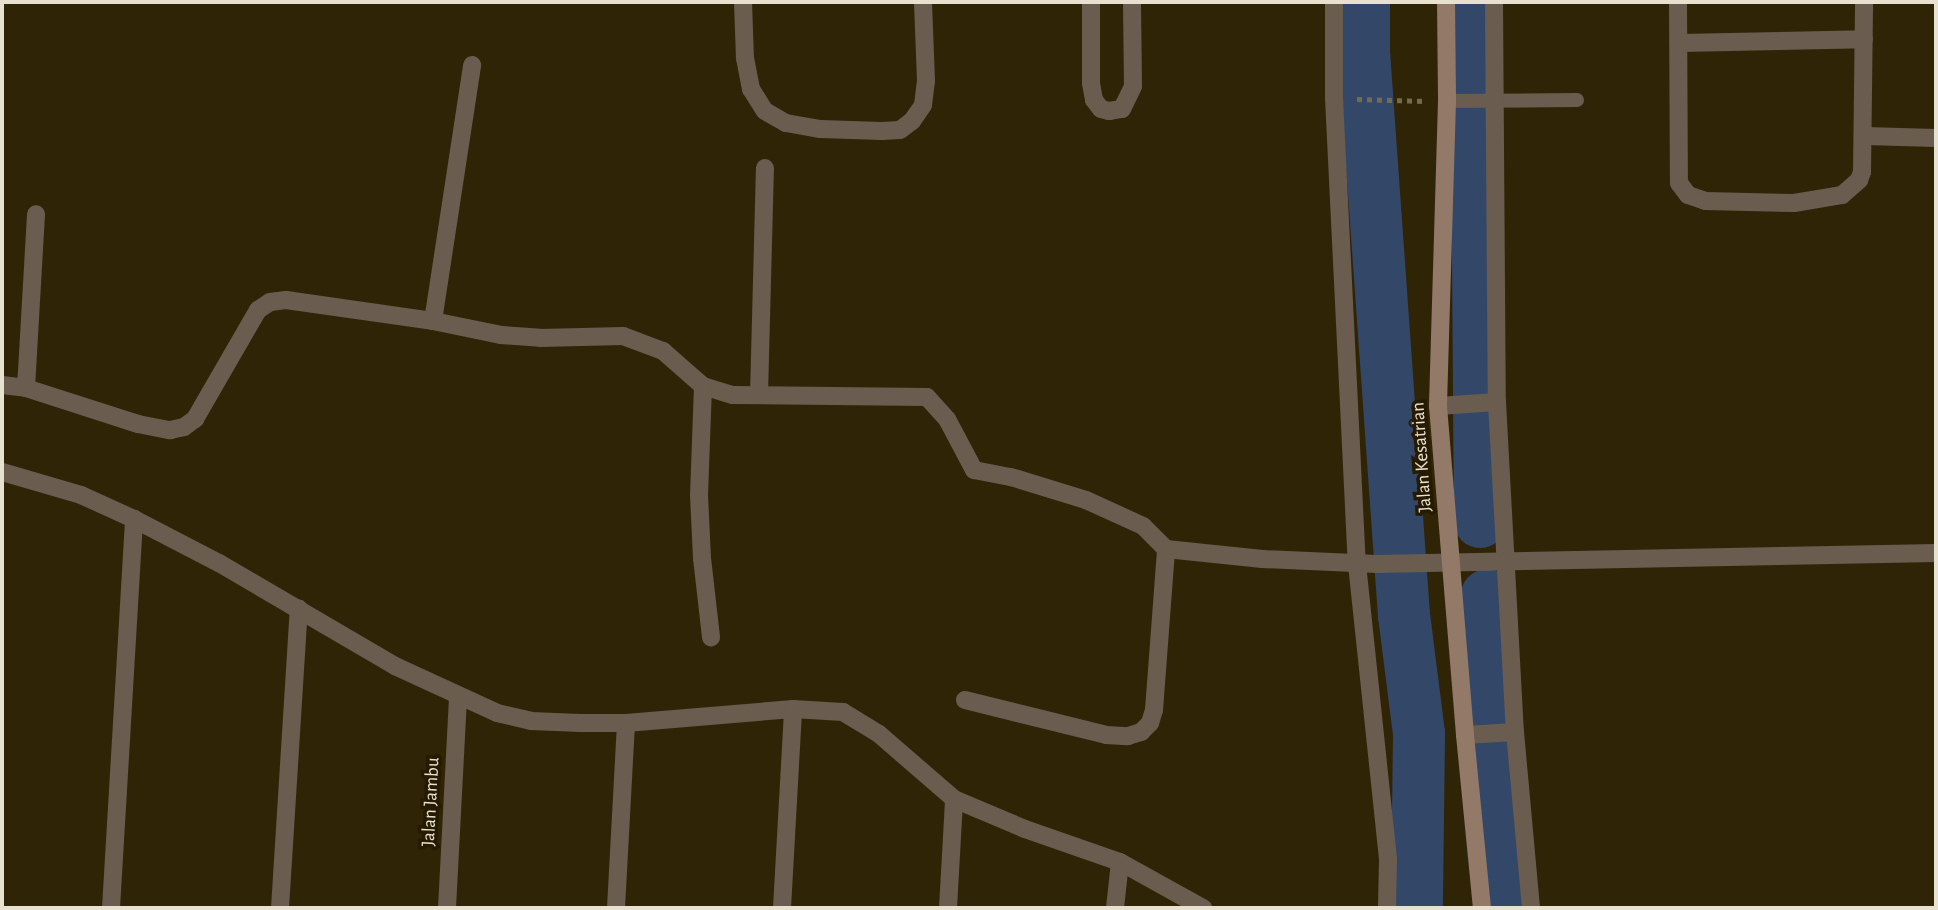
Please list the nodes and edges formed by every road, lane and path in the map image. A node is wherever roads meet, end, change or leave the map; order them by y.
1 (743, 2) edge
2 (923, 2) edge
3 (1091, 2) edge
4 (1132, 2) edge
5 (1334, 2) edge
6 (1446, 2) edge
7 (1494, 2) edge
8 (1678, 2) edge
9 (1864, 2) edge
10 (1864, 39) junction
11 (1680, 43) junction
12 (472, 65) dead end
13 (1357, 99) dead end
14 (1494, 99) junction
15 (1577, 100) dead end
16 (1441, 101) junction
17 (1865, 136) junction
18 (1936, 138) edge
19 (765, 168) dead end
20 (36, 214) dead end
21 (433, 321) junction
22 (2, 385) edge
23 (703, 386) junction
24 (26, 388) junction
25 (759, 395) junction
26 (1492, 402) junction
27 (1438, 406) junction
28 (2, 472) edge
29 (134, 519) junction
30 (1166, 548) junction
31 (1936, 553) edge
32 (1450, 561) junction
33 (1499, 562) junction
34 (1357, 564) junction
35 (299, 609) junction
36 (711, 637) dead end
37 (458, 697) junction
38 (965, 700) dead end
39 (793, 709) junction
40 (626, 723) junction
41 (1510, 733) junction
42 (1465, 735) junction
43 (954, 799) junction
44 (1120, 862) junction
45 (111, 908) edge
46 (280, 908) edge
47 (447, 908) edge
48 (616, 908) edge
49 (782, 908) edge
50 (948, 908) edge
51 (1115, 908) edge
52 (1203, 908) edge
53 (1387, 908) edge
54 (1482, 908) edge
55 (1531, 908) edge

1 - 2 street
3 - 4 street
5 - 34 street
6 - 16 street, Jalan Kesatrian
7 - 14 street
8 - 11 street
9 - 10 street
10 - 11 street
10 - 17 street
11 - 17 street
12 - 21 street
13 - 16 path
14 - 15 lane
14 - 16 lane
14 - 26 street
16 - 27 street, Jalan Kesatrian
17 - 18 street
19 - 25 street
20 - 24 street
21 - 23 street
21 - 24 street
22 - 24 street
23 - 25 street
23 - 36 street
25 - 30 street
26 - 27 street
26 - 33 street
27 - 32 street, Jalan Kesatrian
28 - 29 street
29 - 35 street
29 - 45 street
30 - 34 street
30 - 38 street
31 - 33 street
32 - 33 street
32 - 34 street
32 - 42 street, Jalan Kesatrian
33 - 41 street
34 - 53 street
35 - 37 street
35 - 46 street
37 - 40 street
37 - 47 street, Jalan Jambu
39 - 40 street
39 - 43 street
39 - 49 street
40 - 48 street
41 - 42 street
41 - 55 street
42 - 54 street, Jalan Kesatrian
43 - 44 street
43 - 50 street
44 - 51 street
44 - 52 street

